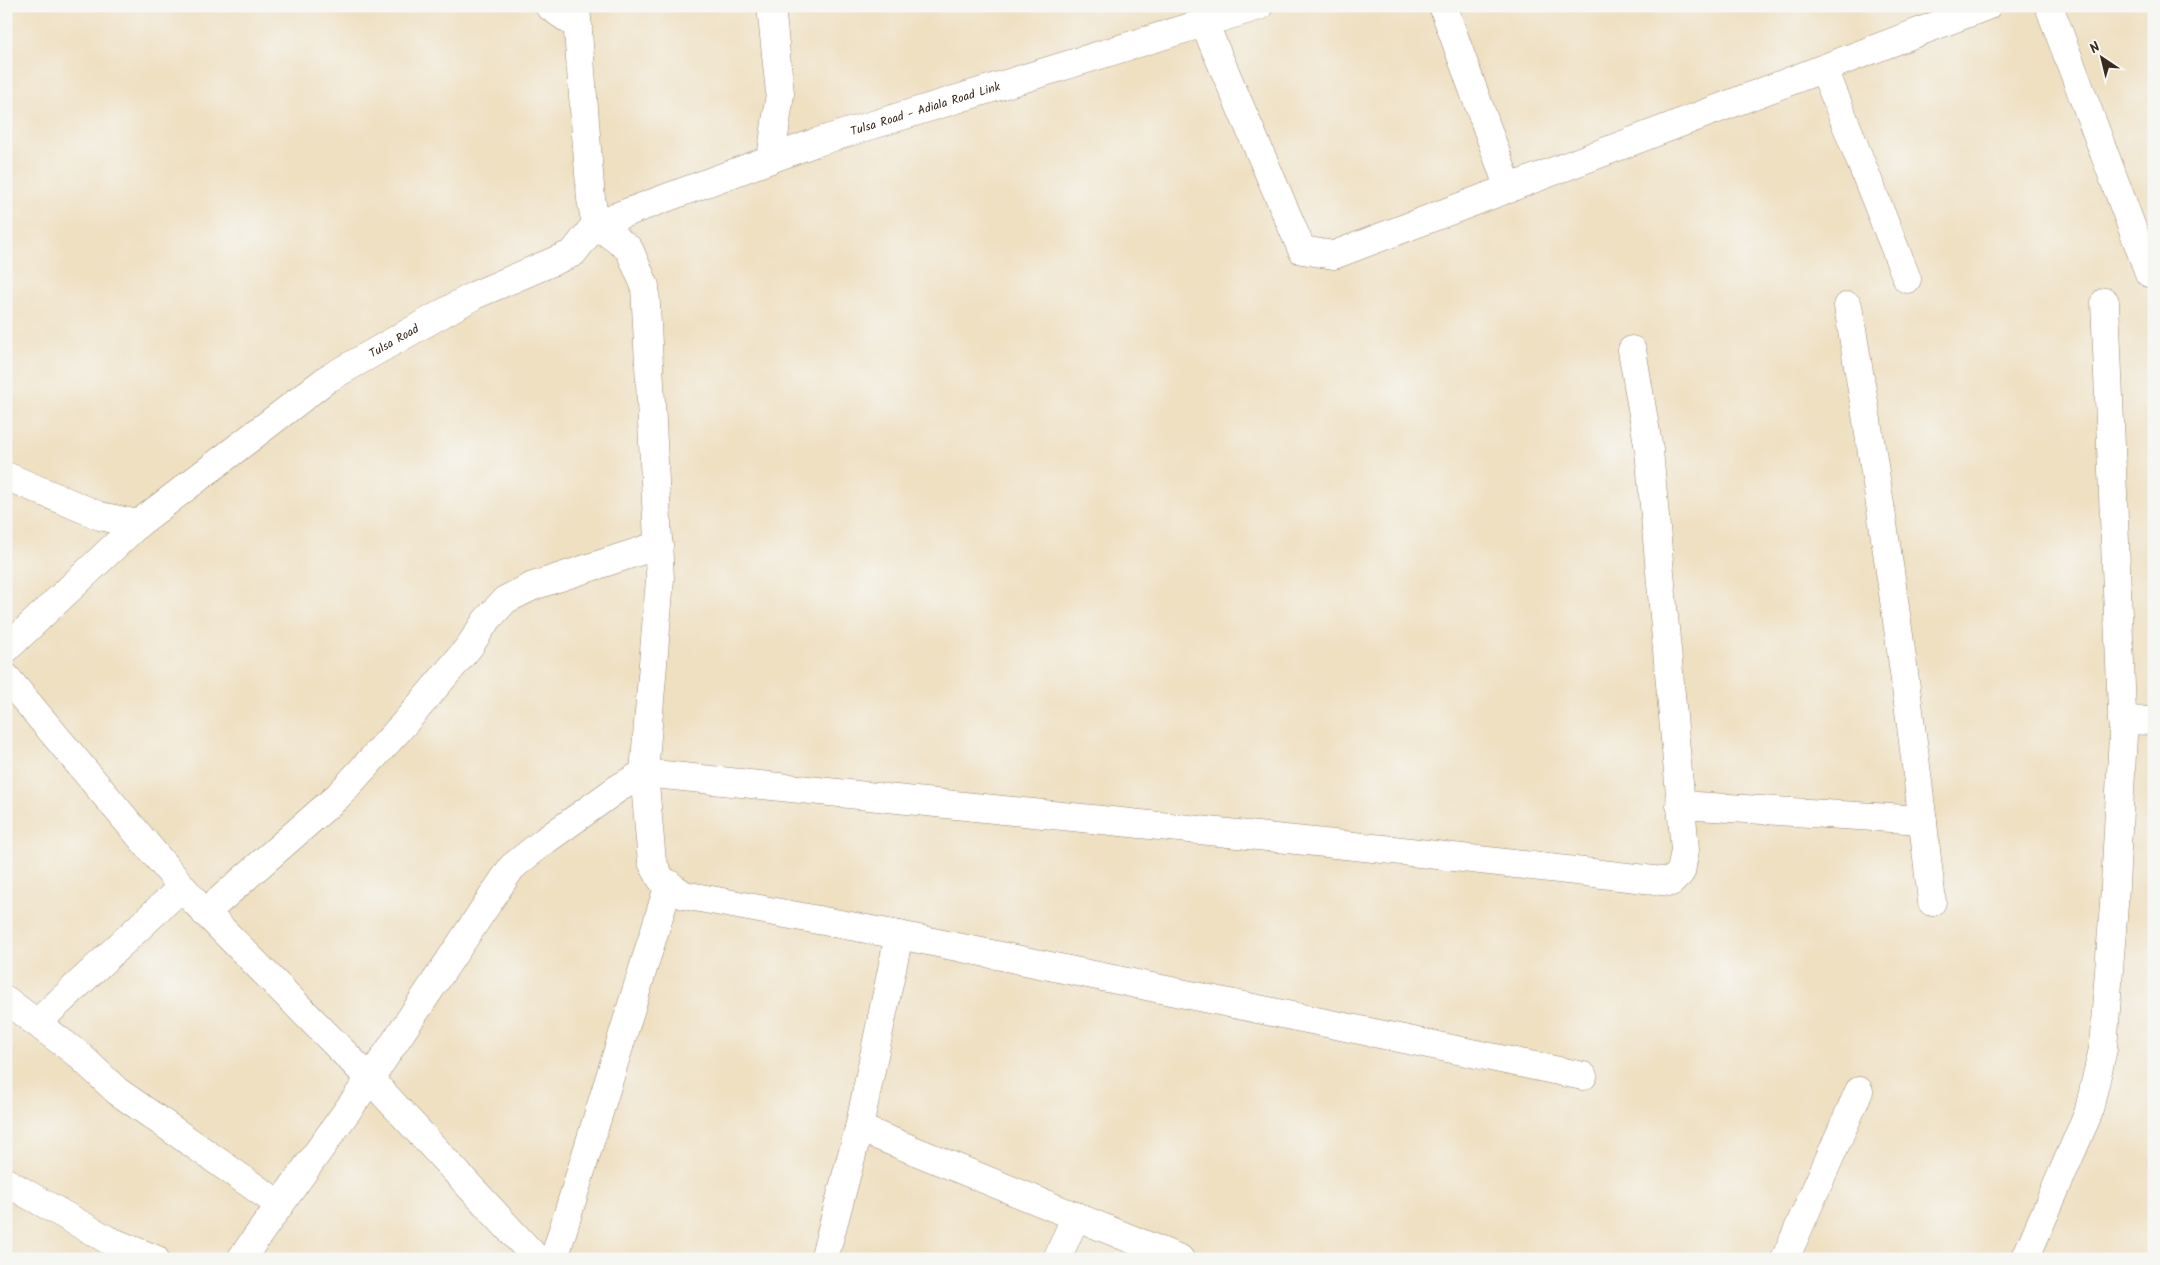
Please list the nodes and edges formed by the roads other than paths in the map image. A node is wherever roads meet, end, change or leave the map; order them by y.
1 (550, 6) edge
2 (771, 6) edge
3 (1259, 6) edge
4 (1443, 6) edge
5 (1987, 6) edge
6 (2049, 6) edge
7 (577, 16) edge
8 (1204, 23) junction
9 (1824, 69) junction
10 (771, 159) junction
11 (1510, 188) junction
12 (596, 224) junction
13 (2149, 273) dead end
14 (1907, 279) dead end
15 (2106, 302) dead end
16 (1848, 306) dead end
17 (1632, 350) dead end
18 (6, 476) edge
19 (138, 524) junction
20 (659, 545) junction
21 (6, 649) edge
22 (6, 677) edge
23 (2122, 720) junction
24 (2154, 721) edge
25 (644, 773) junction
26 (1680, 804) junction
27 (1923, 820) junction
28 (669, 884) junction
29 (182, 887) junction
30 (1932, 902) dead end
31 (206, 913) junction
32 (899, 935) junction
33 (6, 1000) edge
34 (36, 1023) junction
35 (1583, 1076) dead end
36 (370, 1079) junction
37 (1860, 1091) dead end
38 (859, 1128) junction
39 (6, 1182) edge
40 (280, 1205) junction
41 (1076, 1216) junction
42 (155, 1259) edge
43 (241, 1259) edge
44 (537, 1259) edge
45 (554, 1259) edge
46 (824, 1259) edge
47 (1057, 1259) edge
48 (1180, 1259) edge
49 (1785, 1259) edge
50 (2025, 1259) edge

1 - 7 street
2 - 10 street
3 - 8 street, Tulsa Road - Adiala Road Link
4 - 11 street
5 - 9 street
6 - 13 street
7 - 12 street
8 - 10 street, Tulsa Road - Adiala Road Link
8 - 11 street
9 - 11 street
9 - 14 street
10 - 12 street, Tulsa Road - Adiala Road Link
12 - 19 street, Tulsa Road
12 - 20 street
15 - 23 street
16 - 27 street
17 - 26 street
18 - 19 street
19 - 21 street, Tulsa Road
20 - 25 street
20 - 31 street
22 - 29 street
23 - 24 street
23 - 50 street
25 - 26 street
25 - 28 street
25 - 36 street
26 - 27 street
27 - 30 street
28 - 32 street
28 - 45 street
29 - 31 street
29 - 34 street
31 - 36 street
32 - 35 street
32 - 38 street
33 - 34 street
34 - 40 street
36 - 40 street
36 - 44 street
37 - 49 street
38 - 41 street
38 - 46 street
39 - 42 street
40 - 43 street
41 - 47 street
41 - 48 street

